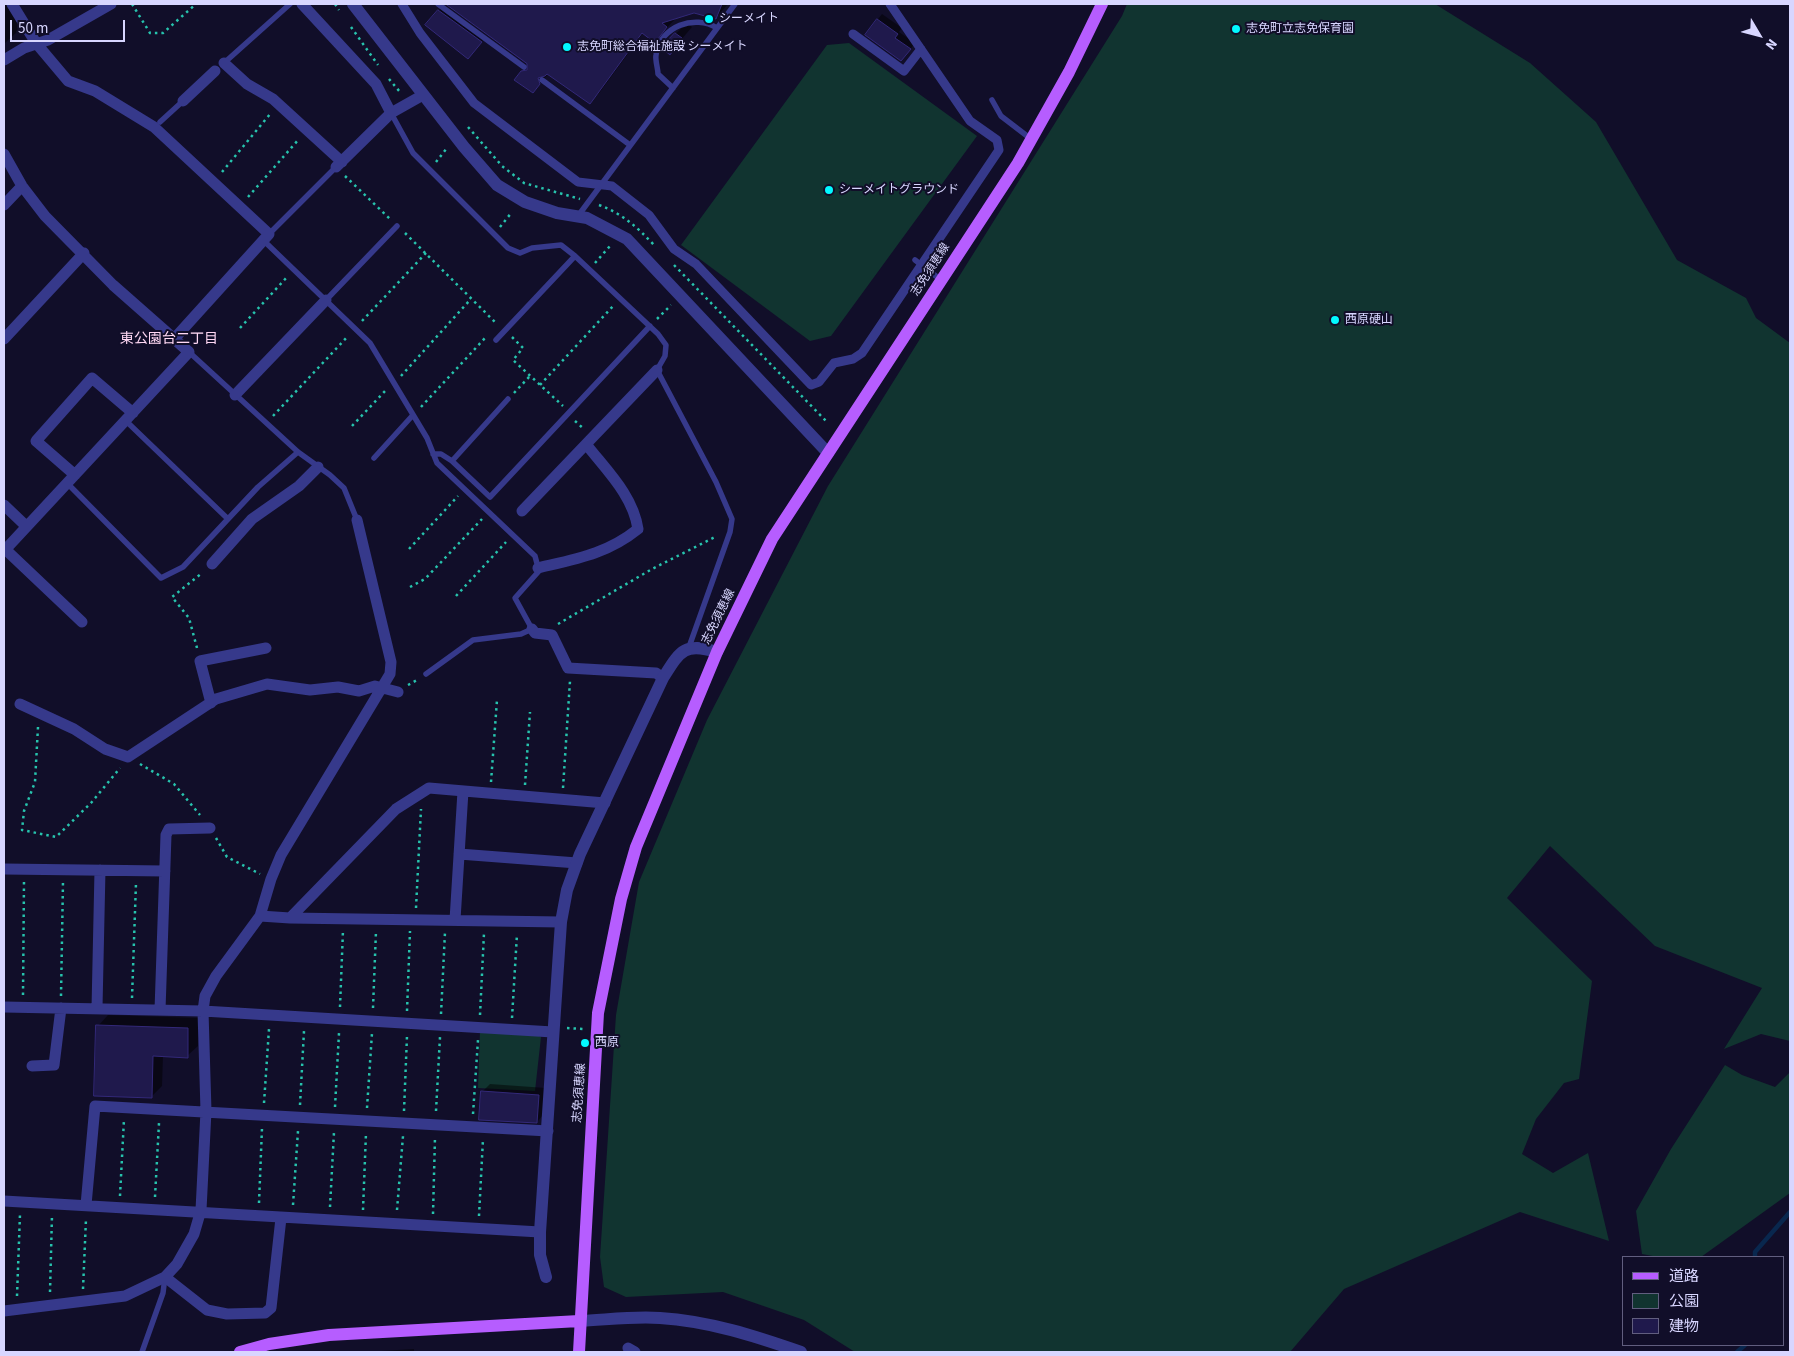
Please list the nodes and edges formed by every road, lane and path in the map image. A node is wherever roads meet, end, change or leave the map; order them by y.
1 (12, 4) edge
2 (111, 4) edge
3 (132, 4) edge
4 (196, 4) edge
5 (290, 4) edge
6 (302, 4) edge
7 (353, 4) edge
8 (402, 4) edge
9 (438, 4) edge
10 (735, 4) edge
11 (890, 4) edge
12 (1102, 4) edge
13 (717, 28) junction
14 (853, 34) dead end
15 (36, 43) junction
16 (921, 49) junction
17 (4, 60) edge
18 (224, 63) junction
19 (524, 67) dead end
20 (215, 71) joint
21 (542, 80) dead end
22 (673, 88) junction
23 (422, 94) junction
24 (992, 100) dead end
25 (182, 101) joint
26 (278, 104) junction
27 (391, 113) junction
28 (157, 124) junction
29 (307, 130) junction
30 (1031, 139) junction
31 (630, 145) junction
32 (447, 148) dead end
33 (4, 154) edge
34 (339, 164) junction
35 (429, 170) junction
36 (214, 182) junction
37 (601, 185) junction
38 (22, 186) junction
39 (4, 205) edge
40 (240, 206) junction
41 (512, 212) dead end
42 (578, 216) junction
43 (397, 226) junction
44 (494, 234) junction
45 (266, 237) junction
46 (611, 245) dead end
47 (84, 253) junction
48 (426, 253) junction
49 (575, 256) junction
50 (915, 260) dead end
51 (589, 269) junction
52 (294, 270) junction
53 (941, 280) junction
54 (620, 298) junction
55 (326, 300) junction
56 (470, 300) junction
57 (672, 304) dead end
58 (650, 326) junction
59 (240, 328) dead end
60 (355, 329) junction
61 (505, 331) junction
62 (174, 339) junction
63 (4, 340) edge
64 (496, 340) dead end
65 (189, 352) junction
66 (657, 370) junction
67 (530, 376) junction
68 (393, 382) junction
69 (540, 385) junction
70 (235, 395) junction
71 (508, 400) joint
72 (568, 413) junction
73 (413, 416) junction
74 (129, 417) junction
75 (266, 424) junction
76 (352, 426) dead end
77 (589, 441) junction
78 (298, 452) junction
79 (828, 453) junction
80 (433, 454) junction
81 (374, 458) dead end
82 (452, 461) junction
83 (318, 467) junction
84 (71, 479) junction
85 (464, 489) junction
86 (4, 505) edge
87 (522, 511) dead end
88 (488, 513) junction
89 (228, 519) junction
90 (357, 520) joint
91 (26, 526) junction
92 (512, 535) junction
93 (728, 537) junction
94 (409, 549) dead end
95 (5, 550) edge
96 (212, 564) joint
97 (538, 568) junction
98 (410, 587) dead end
99 (456, 596) dead end
100 (82, 622) dead end
101 (532, 629) junction
102 (544, 634) junction
103 (689, 647) junction
104 (266, 648) dead end
105 (717, 652) junction
106 (200, 660) junction
107 (571, 668) junction
108 (426, 674) joint
109 (663, 678) junction
110 (382, 687) junction
111 (398, 692) joint
112 (497, 700) dead end
113 (211, 703) junction
114 (20, 704) dead end
115 (39, 712) junction
116 (530, 712) dead end
117 (128, 757) junction
118 (462, 791) junction
119 (422, 792) junction
120 (490, 793) junction
121 (524, 796) junction
122 (562, 800) junction
123 (605, 803) junction
124 (210, 828) dead end
125 (459, 854) junction
126 (577, 863) junction
127 (4, 869) edge
128 (24, 869) junction
129 (63, 870) junction
130 (100, 870) junction
131 (137, 870) junction
132 (165, 871) junction
133 (260, 916) junction
134 (290, 918) junction
135 (343, 919) junction
136 (376, 919) junction
137 (413, 920) junction
138 (451, 920) junction
139 (485, 921) junction
140 (517, 922) junction
141 (561, 922) junction
142 (4, 1007) edge
143 (23, 1007) junction
144 (61, 1008) junction
145 (97, 1008) junction
146 (132, 1009) junction
147 (160, 1010) junction
148 (203, 1011) junction
149 (270, 1015) junction
150 (305, 1017) junction
151 (339, 1019) junction
152 (373, 1021) junction
153 (407, 1023) junction
154 (441, 1025) junction
155 (479, 1028) junction
156 (553, 1029) junction
157 (512, 1030) junction
158 (597, 1030) junction
159 (32, 1066) dead end
160 (125, 1108) junction
161 (160, 1109) junction
162 (206, 1111) junction
163 (263, 1115) junction
164 (299, 1117) junction
165 (335, 1119) junction
166 (367, 1121) junction
167 (404, 1123) junction
168 (435, 1125) junction
169 (478, 1127) junction
170 (548, 1131) junction
171 (4, 1201) edge
172 (20, 1202) junction
173 (53, 1203) junction
174 (86, 1205) junction
175 (120, 1207) junction
176 (154, 1208) junction
177 (201, 1210) junction
178 (258, 1216) junction
179 (287, 1219) junction
180 (329, 1221) junction
181 (362, 1223) junction
182 (396, 1224) junction
183 (432, 1226) junction
184 (478, 1229) junction
185 (540, 1232) junction
186 (165, 1277) junction
187 (546, 1277) dead end
188 (83, 1301) junction
189 (50, 1305) junction
190 (17, 1310) junction
191 (4, 1311) edge
192 (579, 1321) junction
193 (142, 1352) edge
194 (240, 1352) edge
195 (579, 1352) edge
196 (801, 1352) edge

1 - 15 street
2 - 15 street
3 - 4 path
5 - 18 lane
6 - 27 street
7 - 23 street
8 - 37 street
9 - 19 lane
10 - 13 lane
11 - 16 street
12 - 30 main road, 志免須恵線
13 - 22 lane
13 - 22 lane
14 - 16 street
15 - 17 street
15 - 28 street
16 - 37 street
18 - 20 lane
18 - 26 street
20 - 25 street
21 - 31 lane
22 - 31 lane
23 - 27 street
23 - 42 street
24 - 30 lane
25 - 28 lane
26 - 29 street
26 - 36 path
27 - 34 street
27 - 35 lane
28 - 36 street
29 - 34 street
29 - 40 path
30 - 53 main road, 志免須恵線
31 - 37 lane
32 - 35 path
33 - 38 street
34 - 43 path
34 - 45 lane
35 - 44 lane
36 - 40 street
37 - 42 lane
38 - 39 street
38 - 47 street
40 - 45 street
41 - 44 path
42 - 79 street
43 - 48 path
43 - 55 lane
44 - 49 lane
45 - 52 lane
45 - 62 street
46 - 51 path
47 - 62 street
47 - 63 street
48 - 56 path
48 - 60 path
49 - 51 lane
49 - 61 lane
50 - 53 lane
51 - 54 lane
52 - 55 lane
52 - 59 path
53 - 79 main road, 志免須恵線
54 - 58 lane
54 - 69 path
55 - 60 lane
55 - 70 street
56 - 68 path
56 - 73 path
57 - 58 path
58 - 66 lane
58 - 72 lane
60 - 68 lane
60 - 75 path
61 - 64 lane
61 - 67 path
62 - 65 street
65 - 70 lane
65 - 74 street
66 - 77 street
66 - 93 lane
67 - 69 path
67 - 71 path
68 - 73 lane
68 - 76 path
69 - 72 path
70 - 75 lane
71 - 82 lane
72 - 77 path
72 - 82 lane
73 - 80 lane
73 - 81 lane
74 - 84 street
74 - 84 street
74 - 89 lane
75 - 78 lane
77 - 87 street
77 - 97 street
78 - 83 lane
78 - 89 lane
79 - 105 main road, 志免須恵線
80 - 82 lane
80 - 85 lane
83 - 90 lane
83 - 96 street
84 - 89 lane
84 - 91 street
85 - 88 lane
85 - 94 path
86 - 91 street
88 - 92 lane
88 - 98 path
90 - 110 street
91 - 95 street
92 - 97 lane
92 - 99 path
93 - 102 path
93 - 103 lane
95 - 100 street
96 - 106 path
97 - 101 lane
101 - 102 street
101 - 108 lane
102 - 107 street
103 - 105 street
103 - 109 street
104 - 106 street
105 - 158 main road, 志免須恵線
106 - 113 street
107 - 109 street
107 - 122 path
108 - 111 path
109 - 123 street
110 - 111 street
110 - 113 street
110 - 133 street
112 - 120 path
113 - 117 street
114 - 115 street
115 - 117 street
115 - 117 path
116 - 121 path
118 - 119 street
118 - 120 street
118 - 125 street
119 - 134 street
119 - 137 path
120 - 121 street
121 - 122 street
122 - 123 street
123 - 126 street
124 - 132 street
125 - 126 street
125 - 138 street
126 - 141 street
127 - 128 street
128 - 129 street
128 - 143 path
129 - 130 street
129 - 144 path
130 - 131 street
130 - 145 street
131 - 132 street
131 - 146 path
132 - 147 street
133 - 134 street
133 - 148 street
134 - 135 street
135 - 136 street
135 - 151 path
136 - 137 street
136 - 152 path
137 - 138 street
137 - 153 path
138 - 139 street
138 - 154 path
139 - 140 street
139 - 155 path
140 - 141 street
140 - 157 path
141 - 156 street
142 - 143 street
143 - 144 street
144 - 145 street
144 - 159 street
145 - 146 street
146 - 147 street
147 - 148 street
148 - 149 street
148 - 162 street
149 - 150 street
149 - 163 path
150 - 151 street
150 - 164 path
151 - 152 street
151 - 165 path
152 - 153 street
152 - 166 path
153 - 154 street
153 - 167 path
154 - 155 street
154 - 168 path
155 - 157 street
155 - 169 path
156 - 157 street
156 - 158 path
156 - 170 street
158 - 192 main road, 志免須恵線
160 - 161 street
160 - 174 street
160 - 175 path
161 - 162 street
161 - 176 path
162 - 163 street
162 - 177 street
163 - 164 street
163 - 178 path
164 - 165 street
164 - 179 path
165 - 166 street
165 - 180 path
166 - 167 street
166 - 181 path
167 - 168 street
167 - 182 path
168 - 169 street
168 - 183 path
169 - 170 street
169 - 184 path
170 - 185 street
171 - 172 street
172 - 173 street
172 - 190 path
173 - 174 street
173 - 189 path
174 - 175 street
174 - 188 path
175 - 176 street
176 - 177 street
177 - 178 street
177 - 186 street
178 - 179 street
179 - 180 street
179 - 186 street
180 - 181 street
181 - 182 street
182 - 183 street
183 - 184 street
184 - 185 street
185 - 187 street
186 - 188 street
186 - 193 lane
188 - 189 street
189 - 190 street
190 - 191 street
192 - 194 main road
192 - 195 main road, 志免須恵線
192 - 196 street

